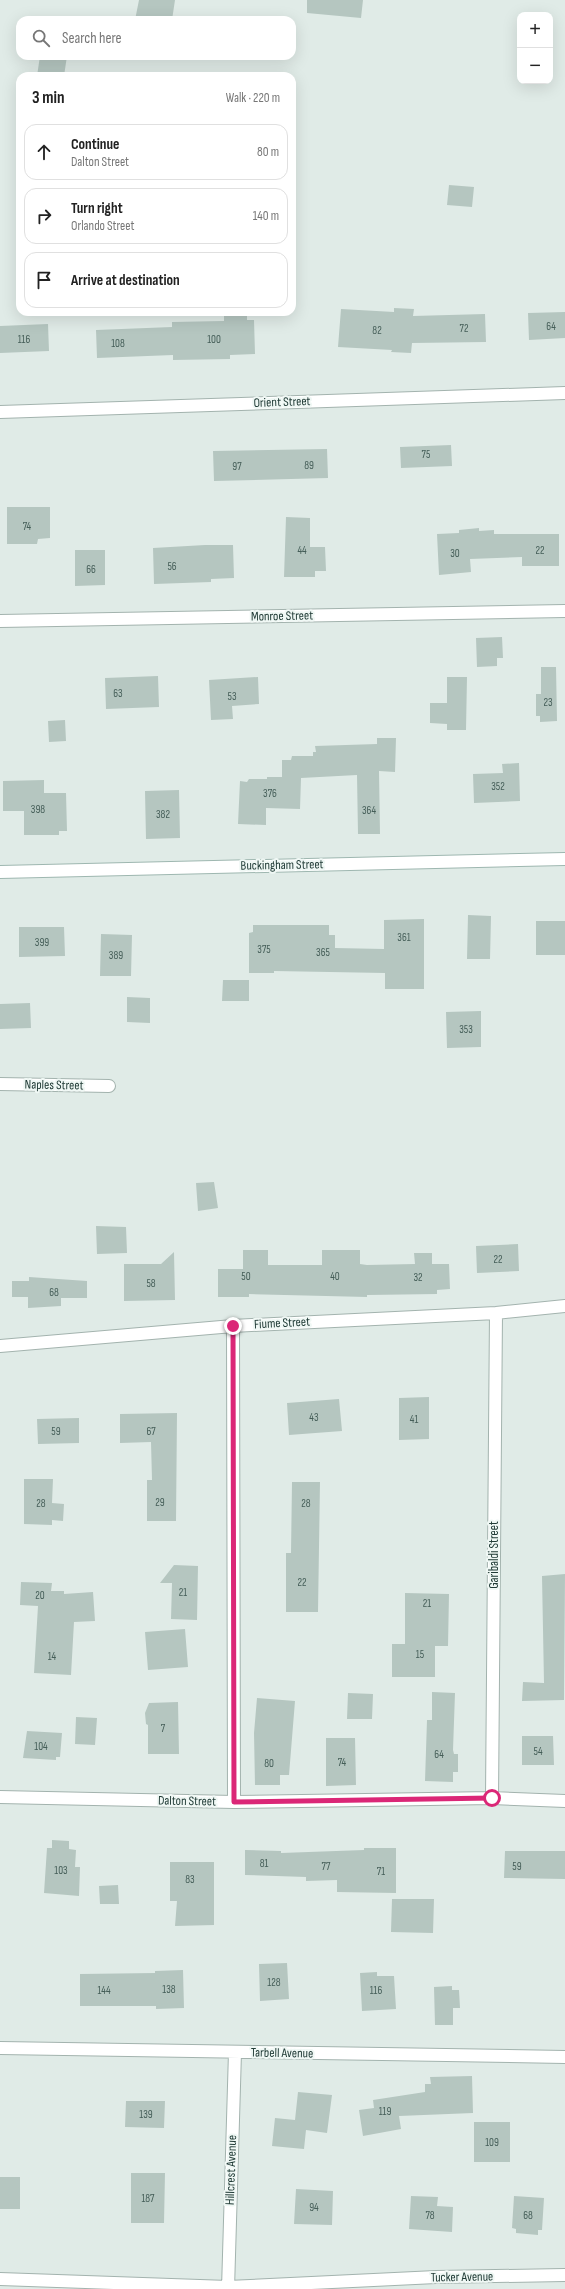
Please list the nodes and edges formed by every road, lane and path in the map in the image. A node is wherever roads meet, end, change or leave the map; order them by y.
1 (565, 392) edge
2 (0, 412) edge
3 (565, 612) edge
4 (0, 621) edge
5 (565, 858) edge
6 (0, 872) edge
7 (0, 1084) edge
8 (109, 1086) dead end
9 (565, 1306) edge
10 (496, 1313) junction
11 (233, 1326) junction
12 (0, 1346) edge
13 (0, 1797) edge
14 (492, 1798) junction
15 (565, 1800) edge
16 (234, 1802) junction
17 (0, 2048) edge
18 (235, 2052) junction
19 (565, 2057) edge
20 (565, 2275) edge
21 (0, 2279) edge
22 (435, 2283) edge
23 (228, 2288) edge

1 - 2 street, Orient Street
3 - 4 street, Monroe Street
5 - 6 street, Buckingham Street
7 - 8 street, Naples Street
9 - 10 street, Fiume Street
10 - 11 street, Fiume Street
10 - 14 street, Garibaldi Street
11 - 12 street, Fiume Street
11 - 16 street
13 - 16 street, Dalton Street
14 - 15 street, Dalton Street
14 - 16 street, Dalton Street
17 - 18 street, Tarbell Avenue
18 - 19 street, Tarbell Avenue
18 - 23 street, Hillcrest Avenue
20 - 22 street, Tucker Avenue
21 - 23 street, Tucker Avenue
22 - 23 street, Tucker Avenue

